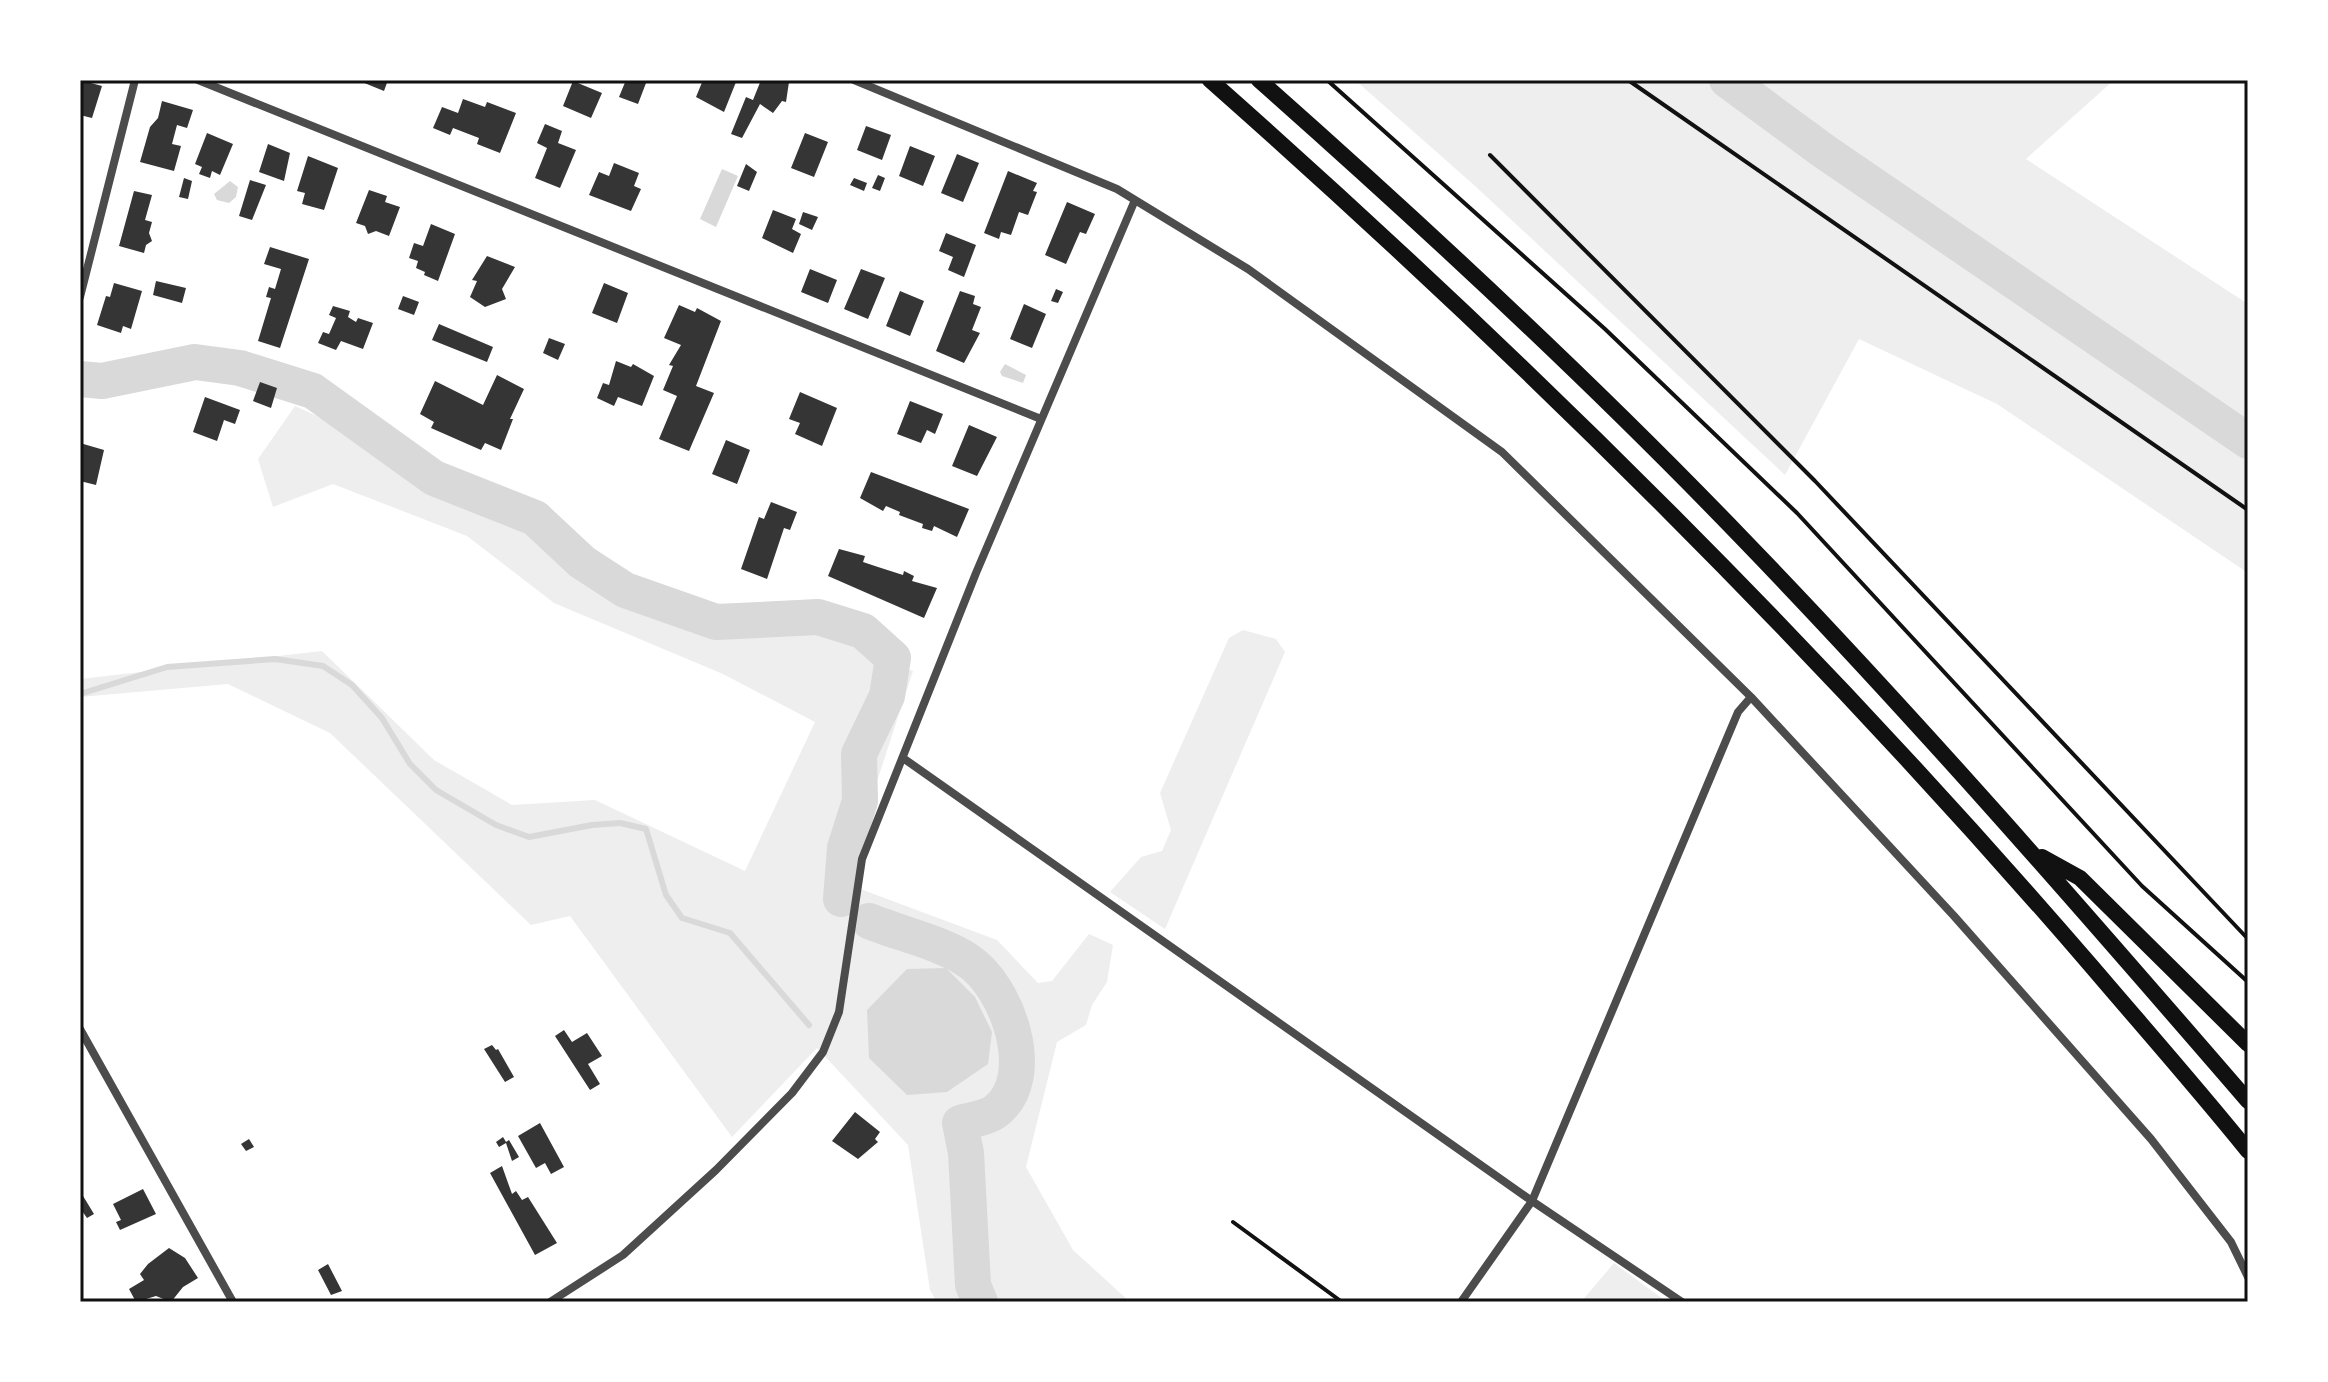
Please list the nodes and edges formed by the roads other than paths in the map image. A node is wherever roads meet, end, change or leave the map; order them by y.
1 (135, 80) edge
2 (198, 80) edge
3 (854, 80) edge
4 (1210, 80) edge
5 (1259, 80) edge
6 (1135, 200) junction
7 (80, 297) edge
8 (1041, 419) junction
9 (1751, 697) junction
10 (903, 758) junction
11 (2034, 853) junction
12 (80, 1029) edge
13 (2248, 1044) edge
14 (2248, 1101) edge
15 (2248, 1151) edge
16 (1532, 1201) junction
17 (2248, 1277) edge
18 (233, 1302) edge
19 (550, 1302) edge
20 (1461, 1302) edge
21 (1682, 1302) edge

1 - 7 street
2 - 8 street
3 - 6 street
4 - 15 highway
5 - 11 highway
6 - 8 street
6 - 9 street
8 - 10 street
9 - 16 street
9 - 17 street
10 - 16 street
10 - 19 street
11 - 13 highway
11 - 14 highway
12 - 18 street
16 - 20 street
16 - 21 street

